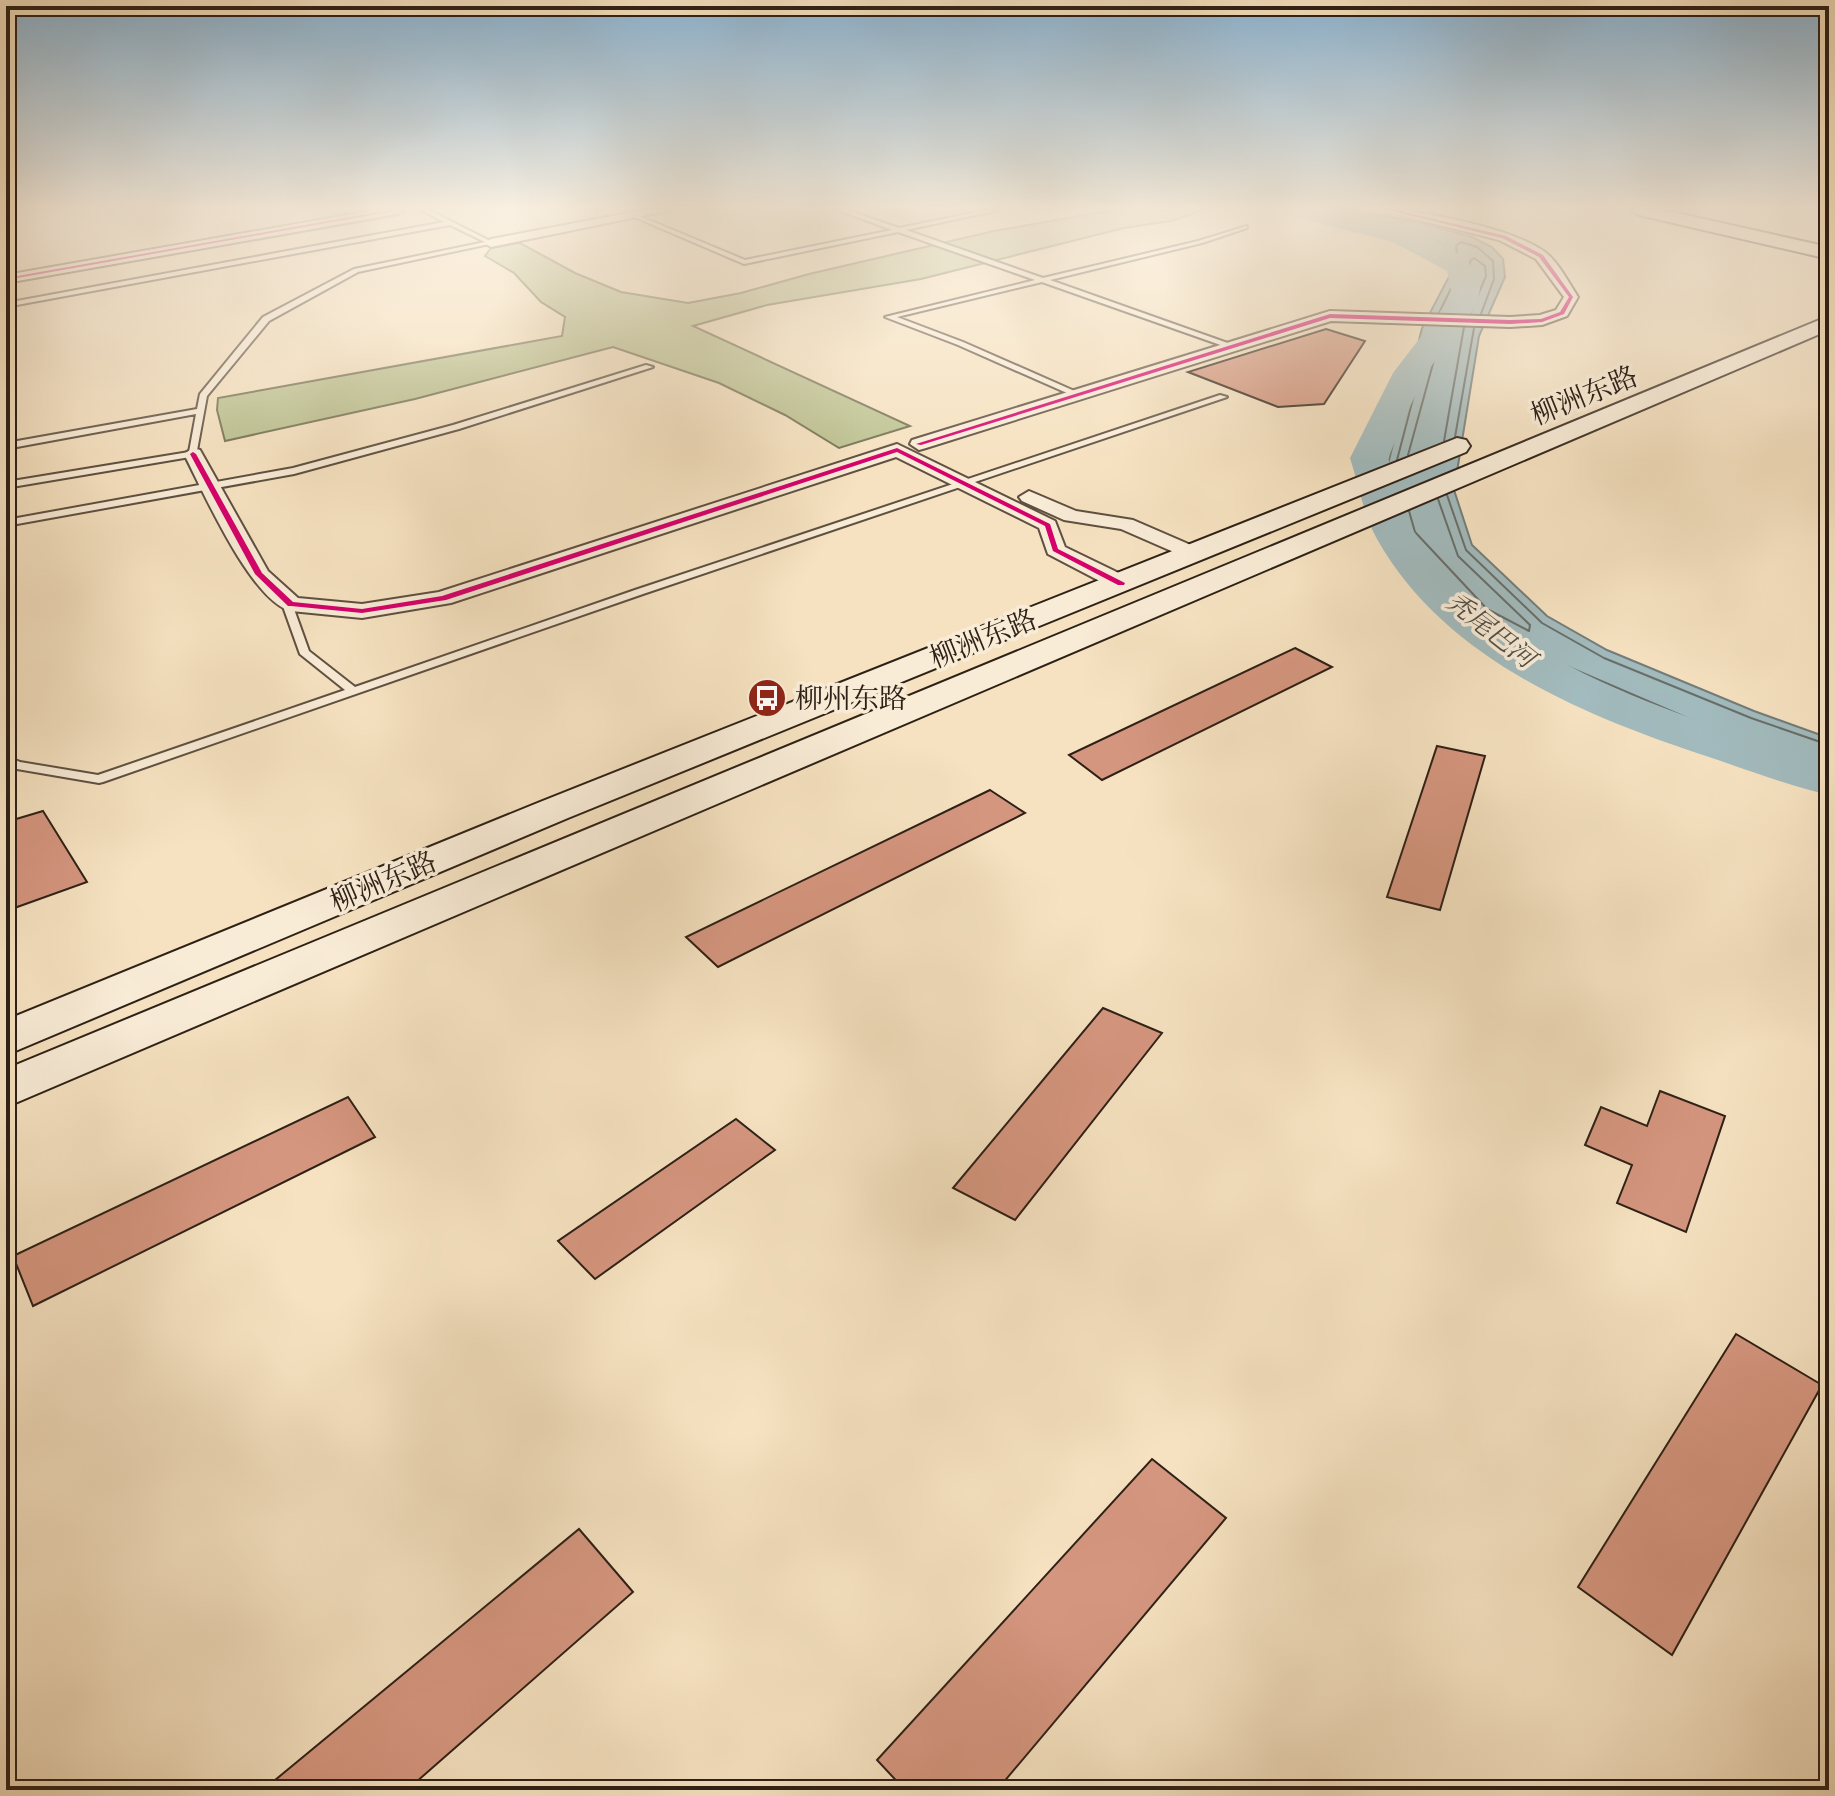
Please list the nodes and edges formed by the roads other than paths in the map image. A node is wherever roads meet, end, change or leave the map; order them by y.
1 (67, 294) edge
2 (312, 294) edge
3 (986, 294) edge
4 (1083, 294) edge
5 (1569, 294) edge
6 (6, 305) edge
7 (1829, 322) edge
8 (1232, 346) junction
9 (649, 367) dead end
10 (1076, 395) junction
11 (1223, 397) dead end
12 (201, 411) junction
13 (1484, 435) dead end
14 (919, 444) junction
15 (6, 446) edge
16 (897, 450) junction
17 (193, 454) junction
18 (986, 476) junction
19 (964, 483) junction
20 (6, 485) edge
21 (210, 485) junction
22 (1317, 520) junction
23 (6, 523) edge
24 (1192, 554) junction
25 (1121, 583) junction
26 (285, 598) junction
27 (353, 691) junction
28 (6, 760) edge
29 (6, 1038) edge
30 (6, 1089) edge

1 - 6 lane
2 - 12 lane
3 - 10 lane
4 - 8 lane
5 - 8 street
7 - 22 main road, 柳洲东路
8 - 10 street
9 - 21 lane
10 - 14 street
11 - 18 lane
12 - 15 lane
12 - 17 lane
13 - 22 main road, 柳洲东路
14 - 16 street
14 - 18 street
16 - 19 street
16 - 26 street
17 - 20 lane
17 - 21 street
18 - 19 lane
18 - 24 street
19 - 25 street
19 - 27 lane
21 - 23 lane
21 - 26 street
22 - 24 main road, 柳洲东路
22 - 30 main road
24 - 25 main road, 柳洲东路
25 - 29 main road, 柳洲东路
26 - 27 lane
27 - 28 lane

